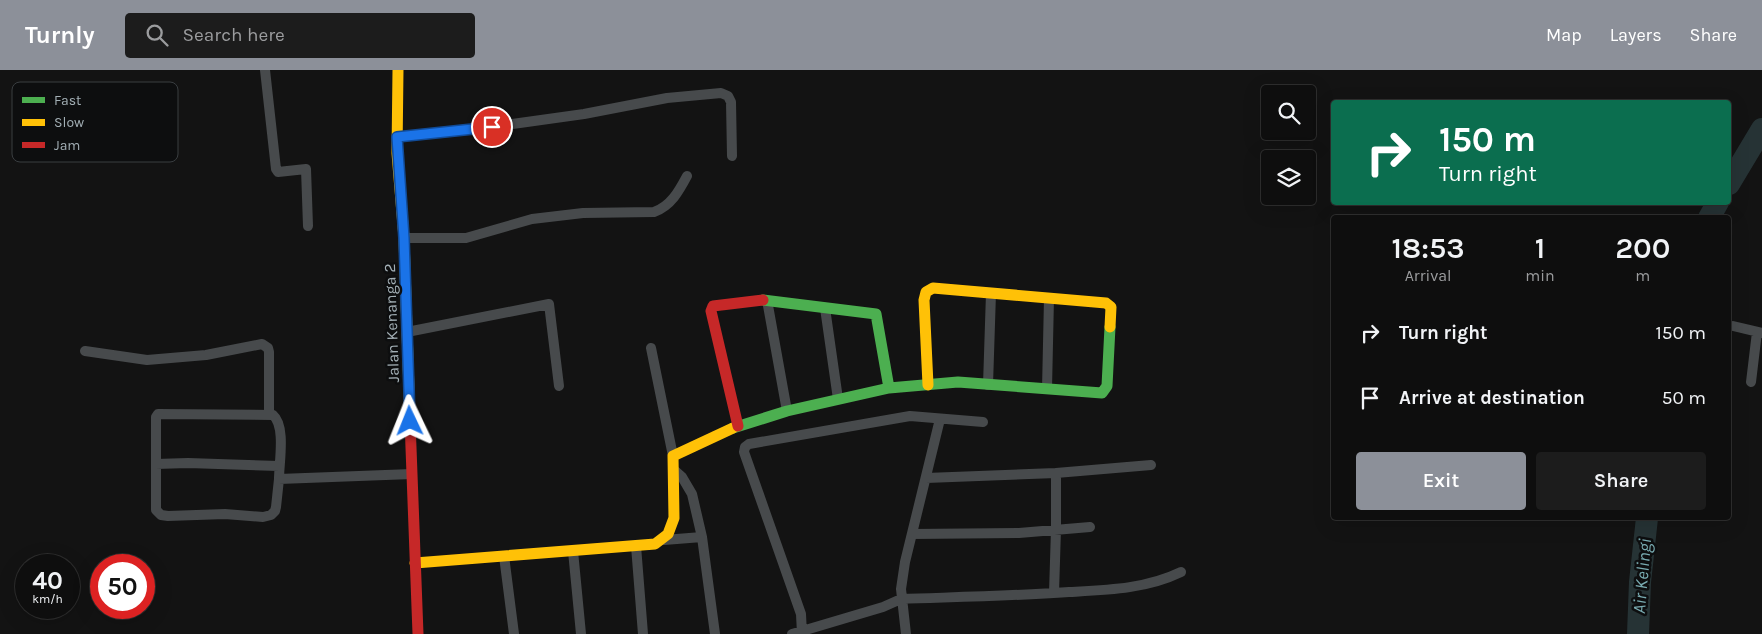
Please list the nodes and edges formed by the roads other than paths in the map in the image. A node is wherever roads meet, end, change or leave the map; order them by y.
1 (265, 70) edge
2 (398, 70) edge
3 (397, 137) junction
4 (732, 156) dead end
5 (687, 176) dead end
6 (308, 226) dead end
7 (404, 238) junction
8 (992, 293) junction
9 (1048, 298) junction
10 (767, 300) junction
11 (825, 308) junction
12 (1733, 326) dead end
13 (407, 332) junction
14 (1760, 333) edge
15 (651, 348) dead end
16 (85, 351) dead end
17 (1751, 382) dead end
18 (928, 385) junction
19 (988, 385) junction
20 (559, 386) dead end
21 (889, 388) junction
22 (1047, 389) junction
23 (838, 399) junction
24 (787, 411) junction
25 (269, 415) junction
26 (940, 419) junction
27 (983, 422) dead end
28 (738, 426) junction
29 (673, 456) junction
30 (156, 464) junction
31 (1151, 465) dead end
32 (279, 466) junction
33 (673, 469) junction
34 (1056, 473) junction
35 (412, 474) junction
36 (926, 478) junction
37 (279, 479) junction
38 (1090, 526) dead end
39 (1056, 529) junction
40 (912, 534) junction
41 (702, 537) junction
42 (664, 540) junction
43 (636, 546) junction
44 (573, 551) junction
45 (504, 556) junction
46 (415, 563) junction
47 (1181, 572) dead end
48 (1054, 593) junction
49 (901, 599) junction
50 (798, 633) edge
51 (418, 634) edge
52 (514, 634) edge
53 (581, 634) edge
54 (643, 634) edge
55 (715, 634) edge
56 (906, 634) edge

1 - 6 street
2 - 3 street, Jalan Kenanga 2
3 - 4 street
3 - 7 street, Jalan Kenanga 2
5 - 7 street
7 - 13 street, Jalan Kenanga 2
8 - 9 street
8 - 18 street
8 - 19 street
9 - 22 street
9 - 22 street
10 - 11 street
10 - 24 street
10 - 28 street
11 - 21 street
11 - 23 street
12 - 14 street
13 - 20 street
13 - 35 street, Jalan Kenanga 2
14 - 17 street
15 - 29 street
16 - 25 street
18 - 19 street
18 - 21 street
19 - 22 street
21 - 23 street
23 - 24 street
24 - 28 street
25 - 30 street
25 - 32 street
26 - 27 street
26 - 36 street
26 - 50 street
28 - 29 street
29 - 33 street
30 - 32 street
30 - 37 street
31 - 34 street
32 - 37 street
33 - 41 street
33 - 42 street
34 - 36 street
34 - 39 street
35 - 37 street
35 - 46 street, Jalan Kenanga 2
36 - 40 street
38 - 39 street
39 - 40 street
39 - 48 street
40 - 49 street
41 - 42 street
41 - 55 street
42 - 43 street
43 - 44 street
43 - 54 street
44 - 45 street
44 - 53 street
45 - 46 street
45 - 52 street
46 - 51 street, Jalan Kenanga 2
47 - 48 street
48 - 49 street
49 - 50 street
49 - 56 street

